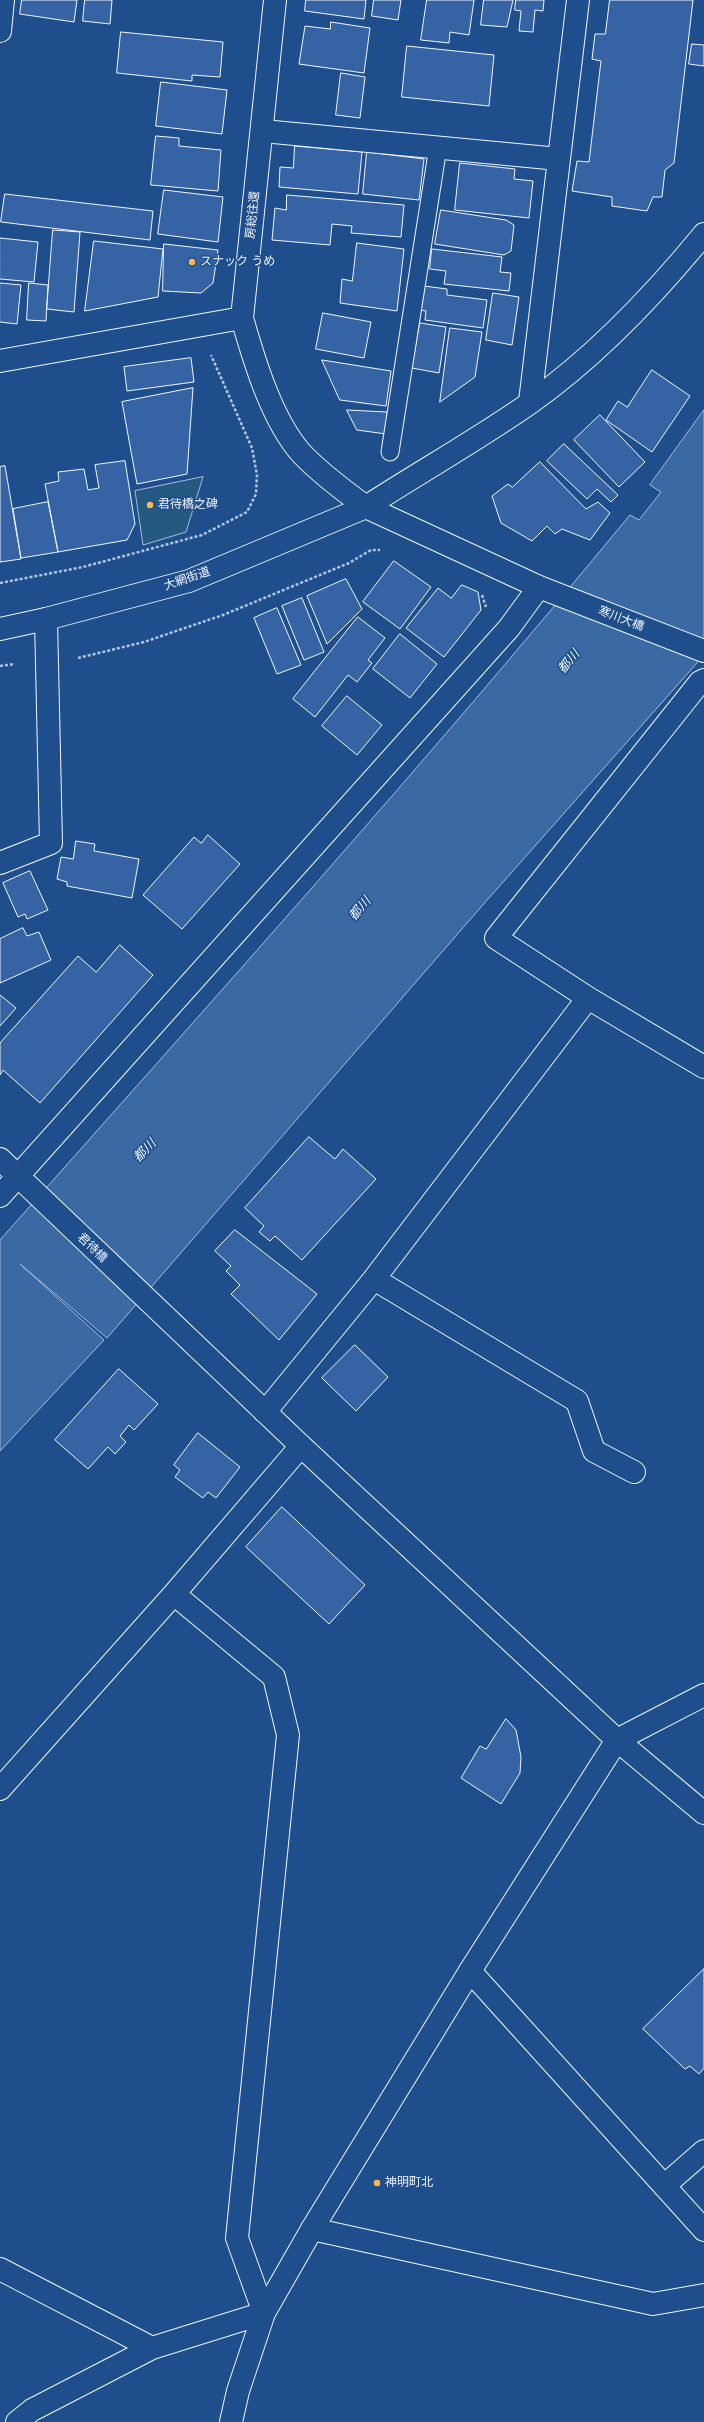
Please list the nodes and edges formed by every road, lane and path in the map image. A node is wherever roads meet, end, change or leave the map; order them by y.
1 (4, 0) edge
2 (275, 0) edge
3 (578, 0) edge
4 (0, 30) edge
5 (263, 131) junction
6 (438, 147) junction
7 (559, 159) junction
8 (704, 234) edge
9 (242, 318) junction
10 (197, 326) junction
11 (0, 361) edge
12 (530, 402) junction
13 (390, 452) dead end
14 (366, 507) junction
15 (386, 550) dead end
16 (0, 583) edge
17 (538, 587) junction
18 (481, 592) dead end
19 (486, 610) dead end
20 (46, 619) junction
21 (0, 629) edge
22 (704, 651) edge
23 (47, 662) junction
24 (704, 680) edge
25 (0, 863) edge
26 (588, 998) junction
27 (704, 1067) edge
28 (0, 1159) edge
29 (17, 1177) junction
30 (0, 1196) edge
31 (374, 1280) junction
32 (265, 1412) junction
33 (301, 1446) junction
34 (634, 1472) dead end
35 (174, 1594) junction
36 (704, 1695) edge
37 (617, 1740) junction
38 (0, 1789) edge
39 (704, 1813) edge
40 (470, 1971) junction
41 (704, 2150) edge
42 (664, 2186) junction
43 (312, 2229) junction
44 (704, 2230) edge
45 (0, 2269) edge
46 (704, 2295) edge
47 (264, 2313) junction
48 (152, 2348) junction
49 (17, 2422) edge
50 (231, 2422) edge

1 - 4 street
2 - 5 street, 房総往還
3 - 7 street
5 - 6 street
5 - 9 street, 房総往還
6 - 7 street
6 - 13 lane
7 - 12 street
8 - 12 street, 大網街道
9 - 10 street
9 - 14 street, 房総往還
10 - 11 street
10 - 16 path
12 - 14 street, 大網街道
14 - 17 street, 寒川大橋
14 - 20 street, 大網街道
15 - 23 path
17 - 22 street, 寒川大橋
17 - 29 street
18 - 19 path
20 - 21 street, 大網街道
20 - 23 street
23 - 25 street
24 - 26 street
26 - 27 street
26 - 31 street
28 - 29 street, 君待橋
29 - 30 street
29 - 32 street, 君待橋
31 - 32 street
31 - 34 street
32 - 33 street, 君待橋
33 - 35 street
33 - 37 street, 君待橋
35 - 38 street
35 - 47 street
36 - 37 street
37 - 39 street, 君待橋
37 - 40 street
40 - 42 street
40 - 43 street
41 - 42 street
42 - 44 street
43 - 46 street
43 - 47 street
45 - 48 street
47 - 48 street
47 - 50 street
48 - 49 street

